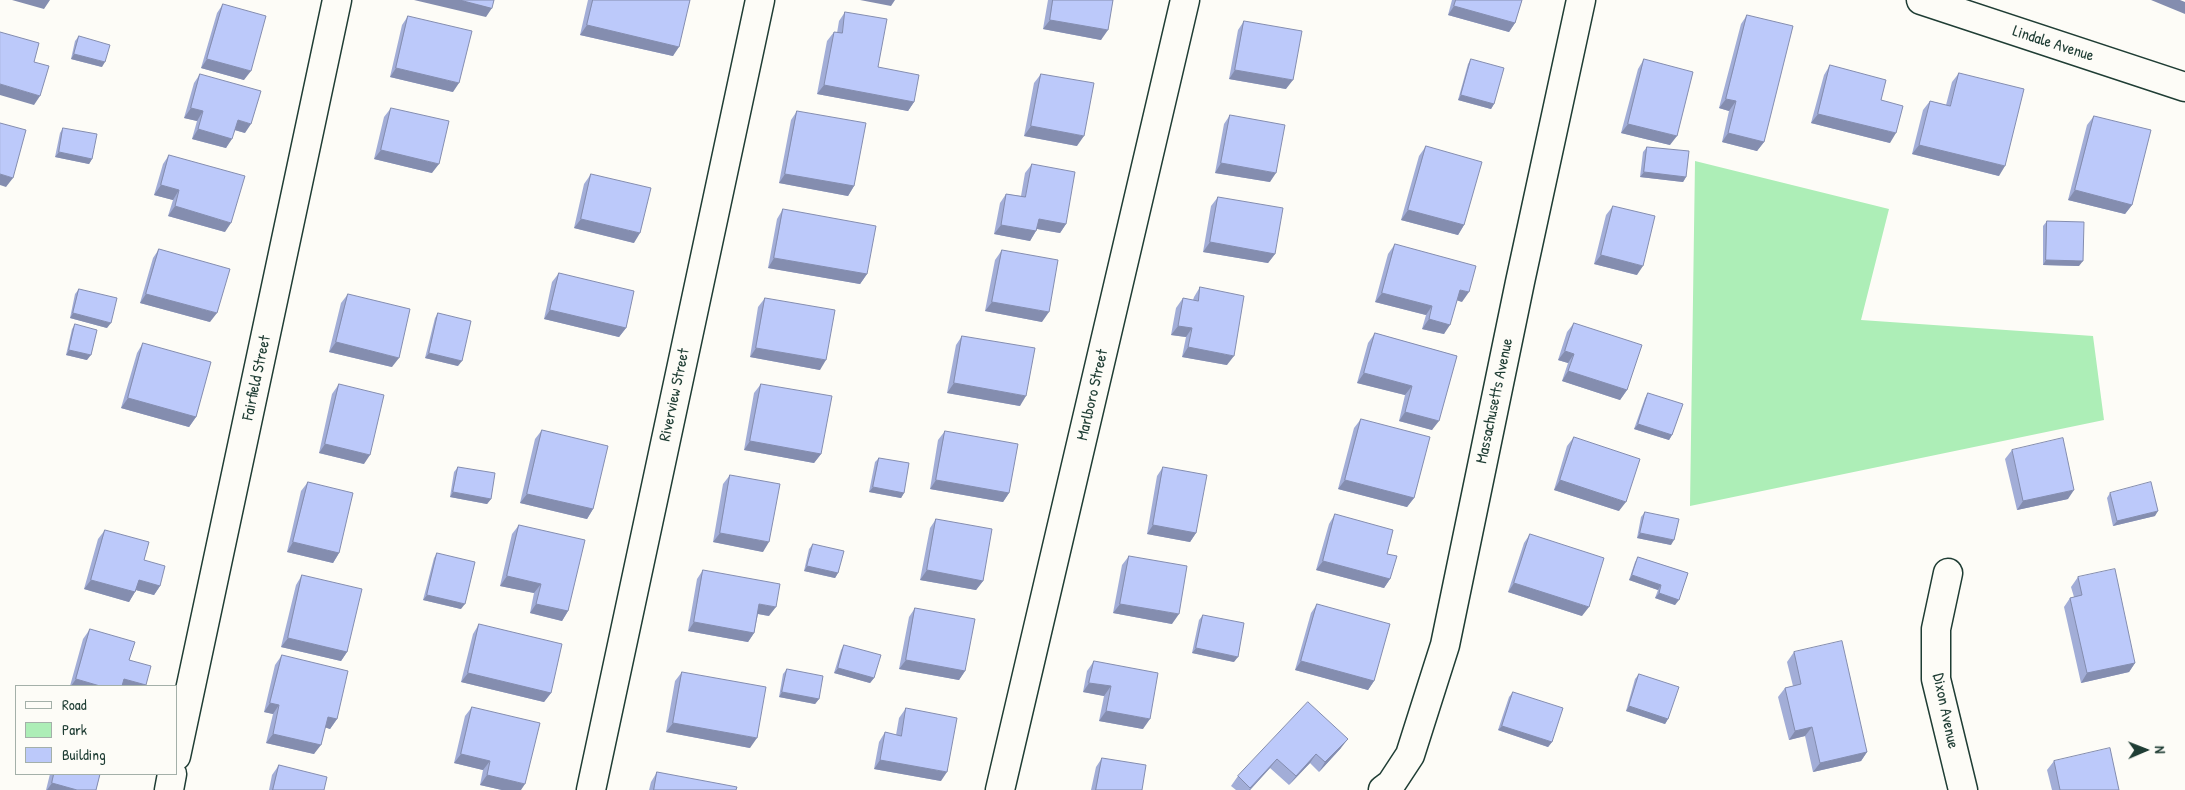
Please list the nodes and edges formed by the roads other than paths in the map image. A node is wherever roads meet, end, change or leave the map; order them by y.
1 (337, 0) edge
2 (760, 0) edge
3 (1185, 0) edge
4 (1581, 0) edge
5 (1921, 0) edge
6 (2185, 87) edge
7 (1948, 573) dead end
8 (178, 747) edge
9 (172, 775) edge
10 (169, 790) edge
11 (591, 790) edge
12 (1000, 790) edge
13 (1383, 790) edge
14 (1963, 790) edge

1 - 8 street, Fairfield Street
2 - 11 street, Riverview Street
3 - 12 street, Marlboro Street
4 - 13 street, Massachusetts Avenue
5 - 6 street, Lindale Avenue
7 - 14 street, Dixon Avenue
9 - 10 street

